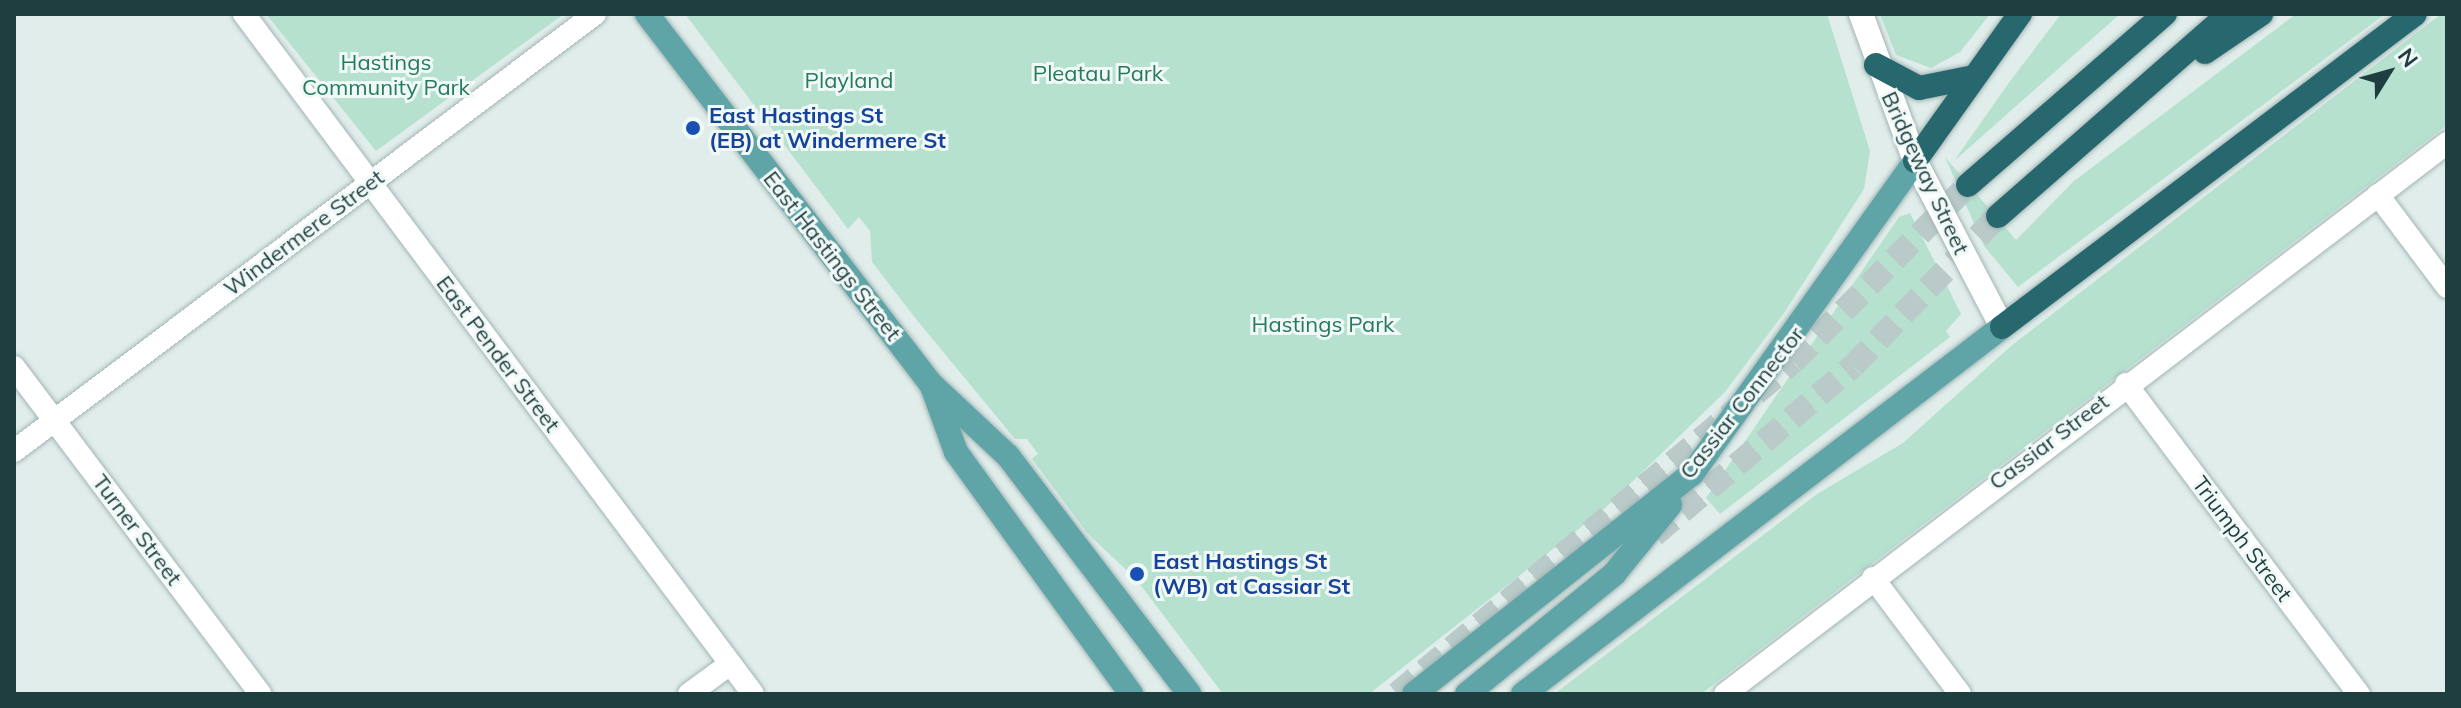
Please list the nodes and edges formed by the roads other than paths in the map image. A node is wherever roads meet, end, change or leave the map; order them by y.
1 (244, 14) edge
2 (595, 14) edge
3 (647, 14) edge
4 (1861, 14) edge
5 (2020, 14) edge
6 (2165, 14) edge
7 (2229, 14) edge
8 (2261, 14) edge
9 (2415, 14) edge
10 (1876, 65) junction
11 (1974, 77) junction
12 (2109, 115) junction
13 (2447, 143) edge
14 (1915, 161) junction
15 (371, 183) junction
16 (1968, 185) tunnel mouth
17 (2378, 195) junction
18 (1998, 216) tunnel mouth
19 (2447, 287) edge
20 (2002, 327) junction
21 (14, 367) edge
22 (931, 384) junction
23 (2126, 384) junction
24 (54, 421) junction
25 (14, 451) edge
26 (1692, 474) junction
27 (1873, 578) junction
28 (730, 664) junction
29 (260, 694) edge
30 (689, 694) edge
31 (753, 694) edge
32 (1131, 694) edge
33 (1189, 694) edge
34 (1414, 694) edge
35 (1467, 694) edge
36 (1523, 694) edge
37 (1725, 694) edge
38 (1960, 694) edge
39 (2359, 694) edge

1 - 15 street, East Pender Street
2 - 15 street, Windermere Street
3 - 22 main road, East Hastings Street
4 - 10 street, Bridgeway Street
5 - 11 highway
6 - 16 highway
7 - 12 highway
8 - 12 highway
9 - 20 highway
10 - 11 highway
10 - 14 street, Bridgeway Street
11 - 14 highway
12 - 18 highway
13 - 17 street, Cassiar Street
14 - 20 street, Bridgeway Street
14 - 26 main road, Cassiar Connector
15 - 24 street, Windermere Street
15 - 28 street, East Pender Street
17 - 19 street
17 - 23 street, Cassiar Street
20 - 36 main road
21 - 24 street, Turner Street
22 - 32 main road, East Hastings Street
22 - 33 main road, East Hastings Street
23 - 27 street, Cassiar Street
23 - 39 street, Triumph Street
24 - 25 street, Windermere Street
24 - 29 street, Turner Street
26 - 34 main road, Cassiar Connector
26 - 35 main road
27 - 37 street, Cassiar Street
27 - 38 street
28 - 30 street
28 - 31 street, East Pender Street

